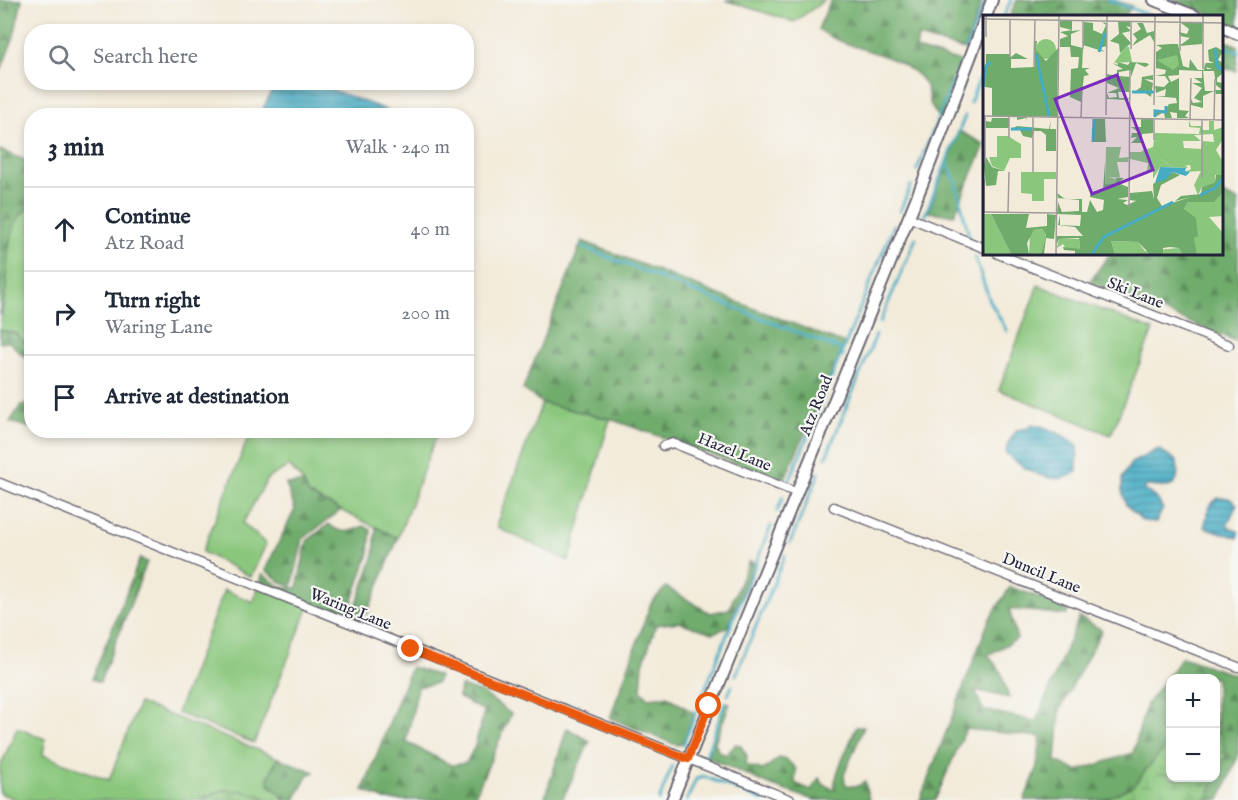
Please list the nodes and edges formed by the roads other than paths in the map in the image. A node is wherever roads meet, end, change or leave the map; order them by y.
1 (992, 0) edge
2 (1154, 0) edge
3 (986, 15) edge
4 (1192, 15) edge
5 (983, 24) edge
6 (1223, 28) edge
7 (1238, 34) edge
8 (908, 217) junction
9 (983, 248) edge
10 (1001, 255) edge
11 (1229, 345) dead end
12 (663, 446) dead end
13 (0, 483) edge
14 (795, 492) junction
15 (834, 507) dead end
16 (1238, 667) edge
17 (688, 759) junction
18 (672, 800) edge
19 (792, 800) edge

1 - 3 street
2 - 4 street
5 - 8 street, Atz Road
6 - 7 street
8 - 9 street
8 - 14 street, Atz Road
10 - 11 street, Ski Lane
12 - 14 street, Hazel Lane
13 - 17 street, Waring Lane
14 - 17 street, Atz Road
15 - 16 street, Duncil Lane
17 - 18 street, Atz Road
17 - 19 street, Waring Lane

